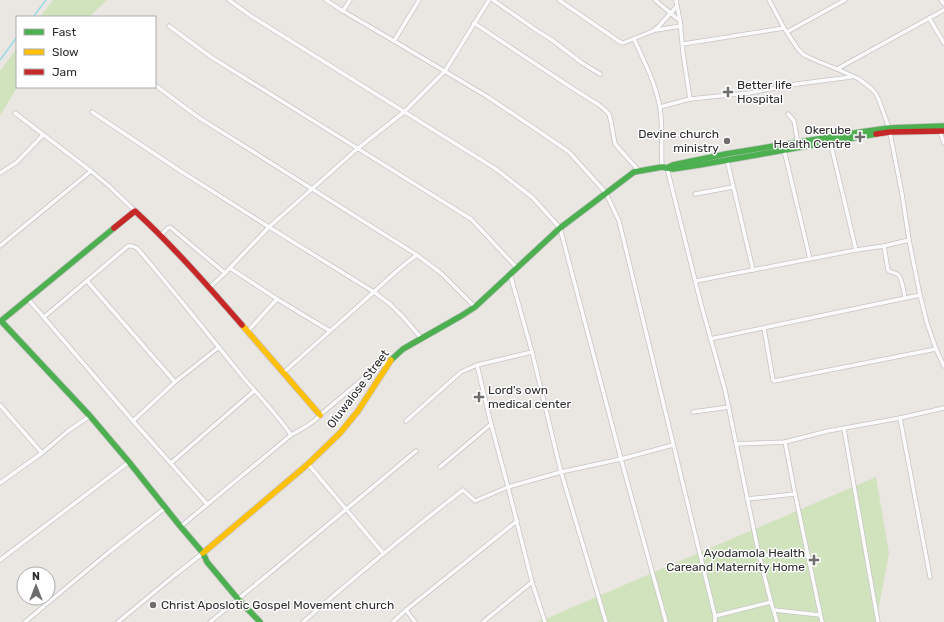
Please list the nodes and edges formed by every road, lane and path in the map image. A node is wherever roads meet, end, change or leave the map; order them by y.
1 (229, 0) edge
2 (326, 0) edge
3 (350, 0) edge
4 (419, 0) edge
5 (489, 0) edge
6 (492, 0) edge
7 (559, 0) edge
8 (655, 0) edge
9 (676, 0) edge
10 (769, 0) edge
11 (845, 0) edge
12 (942, 0) edge
13 (944, 4) edge
14 (677, 6) junction
15 (944, 10) edge
16 (343, 11) junction
17 (671, 13) junction
18 (929, 18) junction
19 (680, 21) junction
20 (474, 23) junction
21 (169, 26) dead end
22 (681, 26) junction
23 (784, 28) junction
24 (653, 31) junction
25 (787, 32) junction
26 (634, 39) junction
27 (394, 41) junction
28 (944, 43) edge
29 (683, 44) junction
30 (837, 69) junction
31 (445, 71) junction
32 (600, 74) dead end
33 (852, 76) junction
34 (156, 86) edge
35 (690, 99) junction
36 (660, 107) junction
37 (92, 112) dead end
38 (404, 112) junction
39 (15, 113) dead end
40 (788, 114) dead end
41 (944, 126) edge
42 (889, 130) junction
43 (942, 132) edge
44 (43, 135) junction
45 (830, 142) junction
46 (944, 143) edge
47 (799, 144) junction
48 (357, 149) junction
49 (784, 150) junction
50 (727, 160) junction
51 (664, 167) junction
52 (639, 170) junction
53 (91, 171) junction
54 (0, 173) edge
55 (733, 187) junction
56 (313, 189) junction
57 (606, 193) junction
58 (695, 194) dead end
59 (135, 211) junction
60 (269, 227) junction
61 (560, 228) junction
62 (161, 235) junction
63 (909, 240) junction
64 (0, 246) edge
65 (884, 246) junction
66 (856, 250) junction
67 (417, 255) junction
68 (810, 259) junction
69 (230, 268) junction
70 (516, 268) junction
71 (753, 270) junction
72 (226, 273) junction
73 (510, 274) junction
74 (87, 281) junction
75 (696, 281) junction
76 (210, 288) junction
77 (374, 292) junction
78 (920, 295) junction
79 (28, 298) junction
80 (905, 298) junction
81 (277, 299) junction
82 (475, 307) junction
83 (44, 317) junction
84 (0, 321) edge
85 (764, 328) junction
86 (248, 331) junction
87 (330, 331) junction
88 (422, 339) junction
89 (710, 339) junction
90 (219, 347) junction
91 (936, 349) junction
92 (532, 352) junction
93 (390, 362) junction
94 (477, 365) junction
95 (944, 366) edge
96 (283, 373) junction
97 (174, 382) junction
98 (254, 391) junction
99 (0, 405) edge
100 (729, 407) junction
101 (944, 408) edge
102 (693, 412) dead end
103 (320, 415) junction
104 (90, 416) junction
105 (900, 418) junction
106 (133, 421) junction
107 (406, 421) dead end
108 (491, 424) junction
109 (844, 429) junction
110 (291, 435) junction
111 (785, 442) junction
112 (737, 444) junction
113 (673, 445) junction
114 (416, 451) dead end
115 (42, 453) junction
116 (621, 459) junction
117 (129, 462) junction
118 (171, 462) junction
119 (308, 464) junction
120 (440, 467) dead end
121 (561, 472) junction
122 (0, 483) edge
123 (508, 487) junction
124 (794, 494) junction
125 (747, 499) junction
126 (207, 504) junction
127 (165, 508) junction
128 (347, 509) junction
129 (517, 521) junction
130 (180, 527) junction
131 (204, 553) junction
132 (383, 553) junction
133 (759, 555) junction
134 (808, 556) junction
135 (0, 560) edge
136 (930, 577) dead end
137 (532, 582) junction
138 (238, 599) junction
139 (771, 602) junction
140 (406, 610) junction
141 (774, 610) junction
142 (820, 615) junction
143 (714, 616) junction
144 (25, 622) edge
145 (118, 622) edge
146 (210, 622) edge
147 (260, 622) edge
148 (303, 622) edge
149 (393, 622) edge
150 (415, 622) edge
151 (483, 622) edge
152 (545, 622) edge
153 (606, 622) edge
154 (666, 622) edge
155 (714, 622) edge
156 (776, 622) edge
157 (822, 622) edge
158 (878, 622) edge

1 - 38 street
2 - 16 street
3 - 16 street
4 - 27 street
5 - 20 street
6 - 32 street
7 - 26 street
8 - 17 street
9 - 14 street
10 - 23 street
11 - 25 street
12 - 13 street
14 - 17 street
14 - 19 street
15 - 18 street
16 - 27 street
17 - 19 street
17 - 24 street
18 - 28 street
18 - 30 street
19 - 22 street
20 - 31 street
20 - 52 street
21 - 48 street
22 - 24 street
22 - 29 street
23 - 25 street
23 - 29 street
24 - 26 street
25 - 30 street
26 - 36 street
27 - 31 street
29 - 35 street
30 - 33 street
31 - 38 street
31 - 57 street
33 - 35 street
33 - 42 street
34 - 56 street
35 - 36 street
36 - 51 street
37 - 60 street
38 - 48 street
38 - 61 street
39 - 44 street
40 - 47 street
41 - 42 street, Oluwalose Street
42 - 43 street, Oluwalose Street
42 - 45 street, Oluwalose Street
42 - 47 street, Oluwalose Street
42 - 63 street
43 - 46 street
44 - 53 street
44 - 54 street
45 - 47 street, Oluwalose Street
45 - 66 street
47 - 49 street, Oluwalose Street
47 - 51 street, Oluwalose Street
48 - 56 street
48 - 70 street
49 - 50 street, Oluwalose Street
49 - 68 street
50 - 51 street, Oluwalose Street
50 - 55 street
51 - 52 street, Oluwalose Street
51 - 75 street
52 - 57 street, Oluwalose Street
53 - 59 street
53 - 64 street
55 - 58 street
55 - 71 street
56 - 60 street
56 - 67 street
57 - 61 street, Oluwalose Street
57 - 113 street
59 - 62 street
59 - 79 street
60 - 69 street
60 - 77 street
61 - 70 street, Oluwalose Street
61 - 116 street
62 - 72 street
62 - 76 street
63 - 65 street
63 - 78 street
65 - 66 street
65 - 80 street
66 - 68 street
67 - 77 street
67 - 82 street
68 - 71 street
69 - 72 street
69 - 81 street
70 - 73 street, Oluwalose Street
71 - 75 street
72 - 76 street
73 - 82 street, Oluwalose Street
73 - 92 street
74 - 83 street
74 - 90 street
74 - 97 street
75 - 89 street
76 - 86 street
77 - 87 street
77 - 88 street
78 - 80 street
78 - 91 street
79 - 83 street
79 - 84 street
80 - 85 street
81 - 86 street
81 - 87 street
82 - 88 street, Oluwalose Street
83 - 106 street
84 - 104 street
85 - 89 street
85 - 91 street
86 - 96 street
87 - 96 street
88 - 93 street, Oluwalose Street
89 - 100 street
90 - 97 street
90 - 98 street
91 - 95 street
92 - 94 street
92 - 121 street
93 - 103 street
93 - 119 street, Oluwalose Street
94 - 107 street
94 - 108 street
96 - 103 street
97 - 106 street
98 - 110 street
98 - 118 street
99 - 115 street
100 - 102 street
100 - 112 street
101 - 105 street
103 - 110 street
104 - 115 street
104 - 117 street
105 - 109 street
105 - 136 street
106 - 118 street
108 - 120 street
108 - 123 street
109 - 111 street
109 - 158 street
110 - 126 street
111 - 112 street
111 - 124 street
112 - 125 street
113 - 116 street
113 - 143 street
114 - 128 street
115 - 122 street
116 - 121 street
116 - 154 street
117 - 127 street
117 - 135 street
118 - 126 street
119 - 128 street
119 - 131 street, Oluwalose Street
121 - 123 street
121 - 153 street
123 - 129 street
123 - 132 street
124 - 125 street
124 - 134 street
125 - 133 street
126 - 130 street
127 - 130 street
127 - 144 street
128 - 132 street
128 - 138 street
129 - 137 street
129 - 140 street
130 - 131 street
131 - 138 street
131 - 145 street, Oluwalose Street
132 - 148 street
133 - 134 street
133 - 139 street
134 - 142 street
137 - 151 street
137 - 152 street
138 - 146 street
138 - 147 street
139 - 141 street
139 - 143 street
140 - 149 street
140 - 150 street
141 - 142 street
141 - 156 street
142 - 157 street
143 - 155 street

